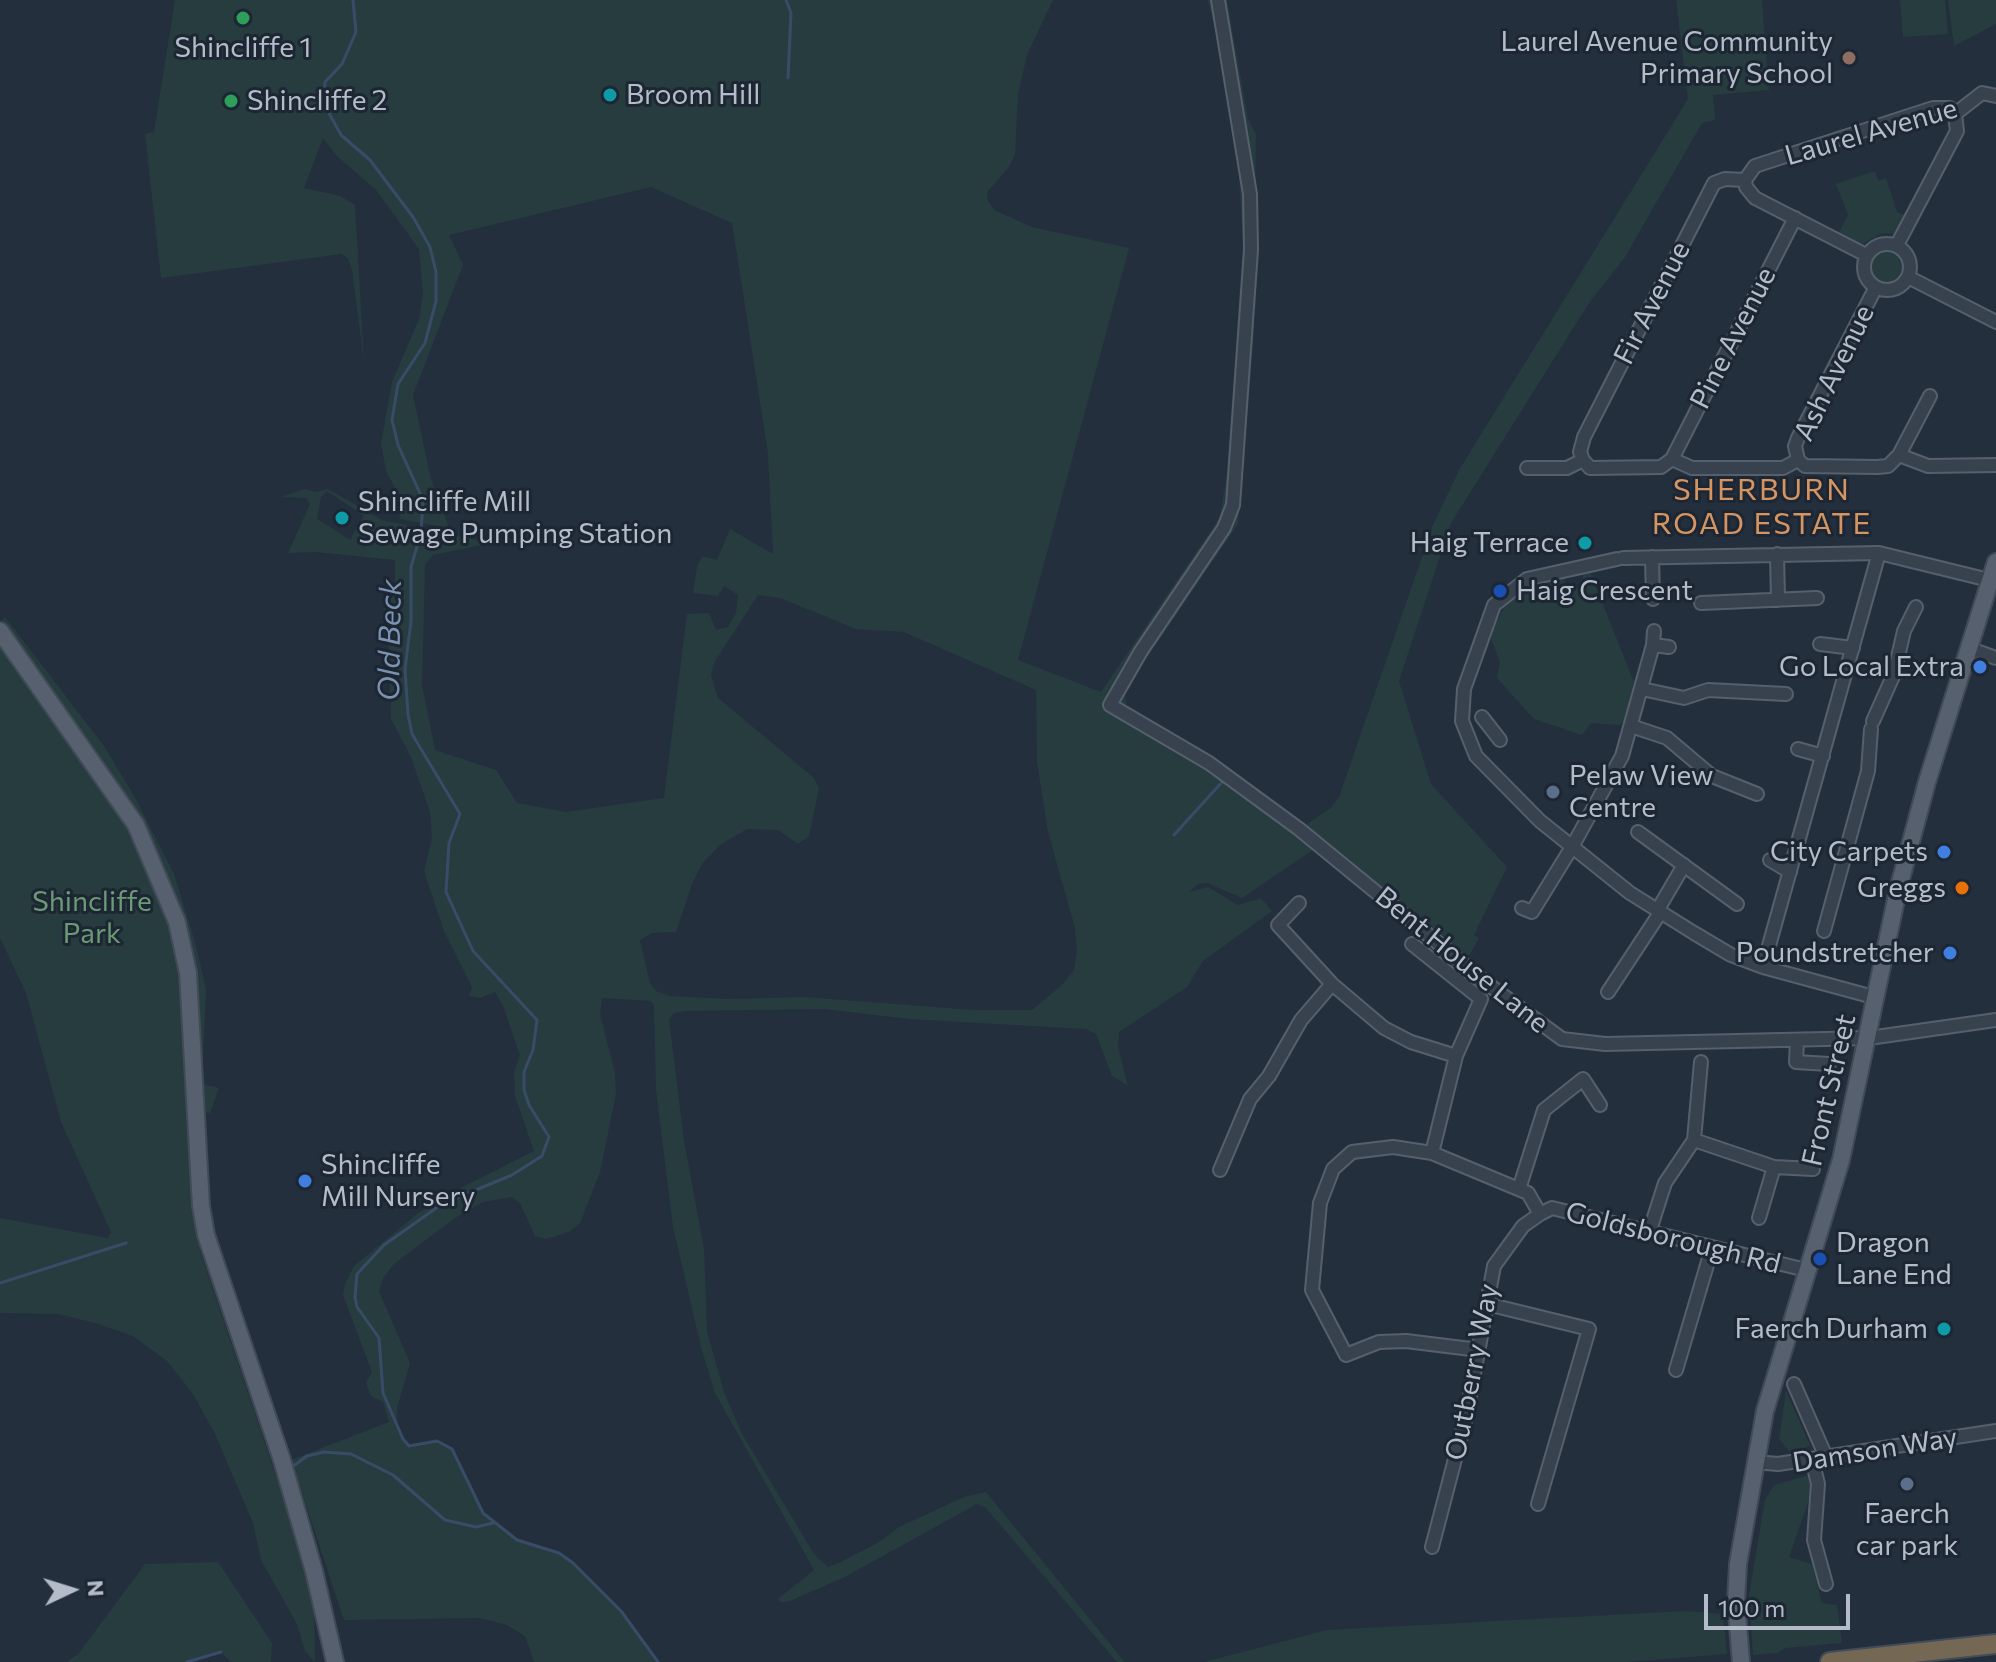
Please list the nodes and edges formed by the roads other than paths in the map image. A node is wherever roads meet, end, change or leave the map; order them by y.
1 (1218, 0) edge
2 (1996, 96) edge
3 (1955, 114) junction
4 (1746, 177) junction
5 (1795, 218) junction
6 (1897, 245) junction
7 (1866, 255) junction
8 (1908, 277) junction
9 (1876, 287) junction
10 (1996, 322) edge
11 (1930, 396) dead end
12 (1899, 455) junction
13 (1672, 459) junction
14 (1583, 460) junction
15 (1798, 460) junction
16 (1996, 465) edge
17 (1527, 468) dead end
18 (1879, 553) junction
19 (1777, 554) junction
20 (1652, 557) junction
21 (1996, 562) edge
22 (1989, 580) junction
23 (1817, 598) dead end
24 (1653, 599) dead end
25 (1778, 600) junction
26 (1701, 603) dead end
27 (1916, 607) dead end
28 (0, 631) edge
29 (1654, 631) dead end
30 (1820, 644) dead end
31 (1653, 645) junction
32 (1669, 647) dead end
33 (1853, 648) junction
34 (1968, 648) junction
35 (1996, 658) edge
36 (1642, 689) junction
37 (1786, 694) dead end
38 (1482, 717) dead end
39 (1631, 726) junction
40 (1491, 729) junction
41 (1466, 737) junction
42 (1500, 740) dead end
43 (1798, 749) dead end
44 (1823, 756) junction
45 (1757, 794) dead end
46 (1638, 832) dead end
47 (1572, 847) junction
48 (1770, 860) dead end
49 (1684, 865) junction
50 (1790, 872) junction
51 (1299, 903) dead end
52 (1739, 904) dead end
53 (1658, 912) junction
54 (1529, 914) dead end
55 (1824, 931) dead end
56 (1412, 944) dead end
57 (1763, 967) junction
58 (1332, 984) junction
59 (1608, 992) dead end
60 (1877, 998) junction
61 (1996, 1020) edge
62 (1869, 1038) junction
63 (1797, 1040) junction
64 (1456, 1056) junction
65 (1701, 1062) dead end
66 (1829, 1064) dead end
67 (1600, 1105) dead end
68 (1694, 1140) junction
69 (1432, 1153) junction
70 (1774, 1167) junction
71 (1813, 1169) dead end
72 (1220, 1170) dead end
73 (1519, 1189) junction
74 (1540, 1214) junction
75 (1759, 1218) dead end
76 (1649, 1233) junction
77 (1712, 1248) junction
78 (1806, 1270) junction
79 (1487, 1304) junction
80 (1479, 1350) junction
81 (1676, 1370) dead end
82 (1794, 1384) dead end
83 (1996, 1431) edge
84 (1826, 1457) junction
85 (1812, 1459) junction
86 (1754, 1462) junction
87 (1538, 1504) dead end
88 (1432, 1547) dead end
89 (1826, 1584) dead end
90 (1996, 1644) edge
91 (335, 1662) edge
92 (1741, 1662) edge
93 (1830, 1662) edge

1 - 63 street, Bent House Lane
2 - 3 street, Laurel Avenue
3 - 4 street, Laurel Avenue
3 - 6 street
4 - 5 street
4 - 14 street, Fir Avenue
5 - 7 street
5 - 13 street, Pine Avenue
6 - 7 street
6 - 8 street
7 - 9 street, Ash Avenue
8 - 9 street, Ash Avenue
8 - 10 street
9 - 15 street, Ash Avenue
11 - 12 street
12 - 15 street
12 - 16 street
13 - 14 street
13 - 15 street
14 - 17 street
18 - 19 street
18 - 22 street
18 - 33 street
19 - 20 street
19 - 25 street
20 - 24 street
20 - 41 street
21 - 22 main road, Front Street
22 - 34 main road, Front Street
23 - 25 street
25 - 26 street
27 - 55 street
28 - 91 main road
29 - 31 street
30 - 33 street
31 - 32 street
31 - 36 street
33 - 44 street
34 - 35 street
34 - 60 main road, Front Street
36 - 37 street
36 - 39 street
38 - 40 street
39 - 45 street
39 - 47 street
40 - 41 street
40 - 42 street
41 - 47 street
43 - 44 street
44 - 50 street
46 - 49 street
47 - 53 street
47 - 54 street
48 - 50 street
49 - 52 street
49 - 53 street
50 - 57 street
51 - 58 street
53 - 57 street
53 - 59 street
56 - 64 street
57 - 60 street
58 - 64 street
58 - 72 street
60 - 62 main road, Front Street
61 - 62 street, Bent House Lane
62 - 63 street, Bent House Lane
62 - 78 main road, Front Street
63 - 66 street
64 - 69 street
65 - 68 street
67 - 73 street
68 - 70 street
68 - 76 street
69 - 73 street, Goldsborough Rd
69 - 80 street, Goldsborough Rd
70 - 71 street
70 - 75 street
73 - 74 street, Goldsborough Rd
74 - 76 street, Goldsborough Rd
74 - 79 street, Outberry Way
76 - 77 street, Goldsborough Rd
77 - 78 street, Goldsborough Rd
77 - 81 street
78 - 86 main road, Front Street
79 - 80 street, Outberry Way
79 - 87 street
80 - 88 street, Outberry Way
82 - 84 street
83 - 84 street, Damson Way
84 - 85 street, Damson Way
85 - 86 street, Damson Way
85 - 89 street
86 - 92 main road, Front Street
90 - 93 highway

